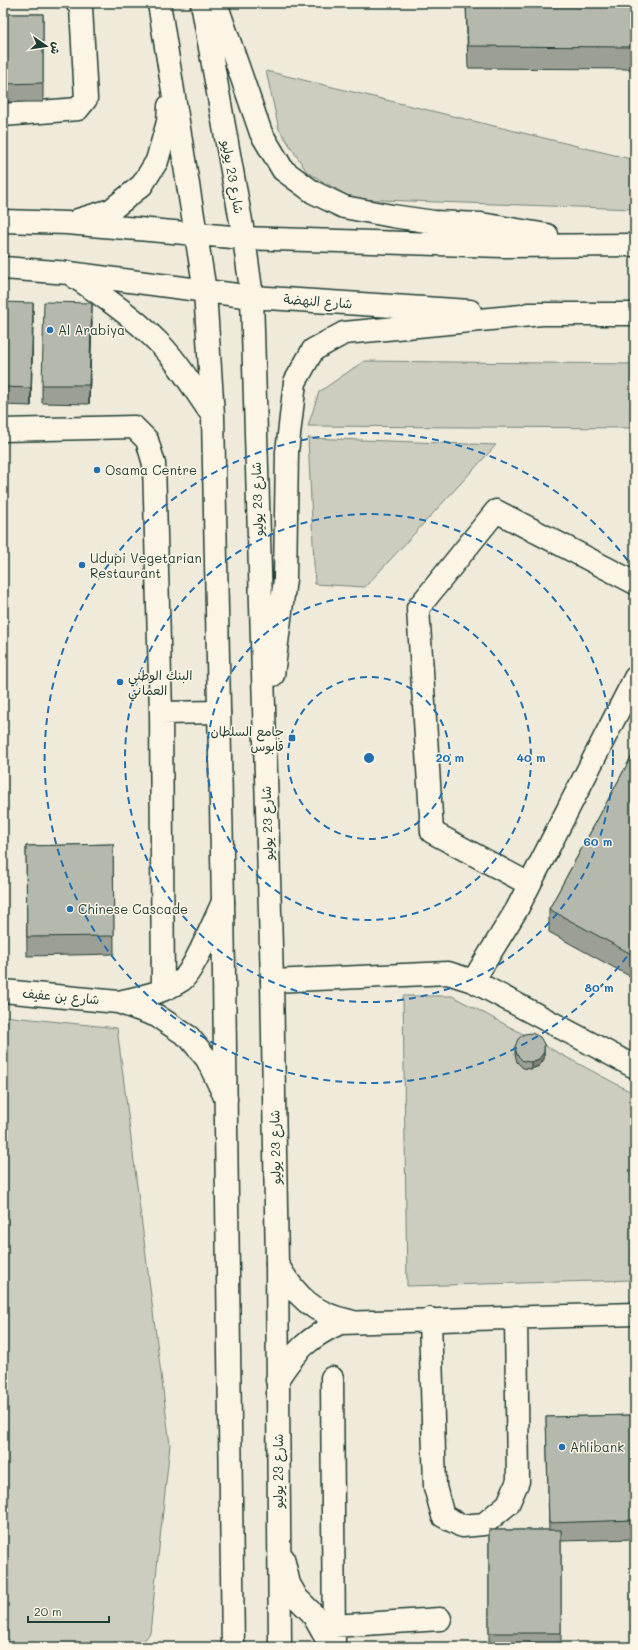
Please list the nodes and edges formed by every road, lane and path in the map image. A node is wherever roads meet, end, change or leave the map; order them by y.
1 (77, 3) edge
2 (159, 3) edge
3 (202, 3) edge
4 (216, 3) edge
5 (169, 67) junction
6 (3, 115) edge
7 (3, 221) edge
8 (67, 223) junction
9 (196, 234) junction
10 (244, 238) junction
11 (596, 244) junction
12 (635, 245) edge
13 (3, 268) edge
14 (69, 273) junction
15 (205, 291) junction
16 (252, 297) junction
17 (542, 314) junction
18 (635, 314) edge
19 (213, 416) junction
20 (3, 430) edge
21 (635, 583) edge
22 (635, 678) edge
23 (219, 712) junction
24 (161, 713) junction
25 (264, 744) junction
26 (529, 884) junction
27 (223, 902) junction
28 (272, 981) junction
29 (473, 982) junction
30 (163, 989) junction
31 (3, 991) edge
32 (118, 1002) junction
33 (635, 1068) edge
34 (226, 1099) junction
35 (277, 1264) junction
36 (635, 1314) edge
37 (516, 1317) junction
38 (430, 1320) junction
39 (350, 1321) junction
40 (332, 1378) dead end
41 (277, 1380) junction
42 (278, 1537) junction
43 (440, 1619) dead end
44 (334, 1626) junction
45 (232, 1647) edge
46 (280, 1647) edge
47 (332, 1647) edge

1 - 6 main road
2 - 5 main road
3 - 10 main road, شارع 23 يوليو
4 - 11 main road
5 - 8 main road
5 - 9 main road
7 - 8 main road
8 - 9 main road
9 - 10 main road
9 - 15 main road
10 - 11 main road
10 - 16 main road, شارع 23 يوليو
11 - 12 main road
13 - 14 main road, شارع النهضة
14 - 15 main road, شارع النهضة
14 - 19 main road
15 - 16 main road, شارع النهضة
15 - 19 main road
16 - 17 main road, شارع النهضة
16 - 25 main road, شارع 23 يوليو
17 - 18 main road, شارع النهضة
17 - 25 main road
19 - 23 main road
20 - 24 main road
21 - 26 main road
22 - 26 main road
23 - 24 main road
23 - 27 main road
24 - 30 main road
25 - 28 main road, شارع 23 يوليو
26 - 29 main road
27 - 30 main road, شارع بن عفيف
27 - 34 main road
28 - 29 main road
28 - 35 main road, شارع 23 يوليو
29 - 33 main road
30 - 32 main road, شارع بن عفيف
31 - 32 main road, شارع بن عفيف
32 - 34 main road, شارع بن عفيف
34 - 45 main road
35 - 39 main road
35 - 41 main road, شارع 23 يوليو
36 - 37 main road
37 - 38 main road
37 - 38 main road
38 - 39 main road
39 - 41 main road
40 - 44 main road
41 - 42 main road, شارع 23 يوليو
42 - 46 main road, شارع 23 يوليو
42 - 47 main road
43 - 44 main road
44 - 47 main road

